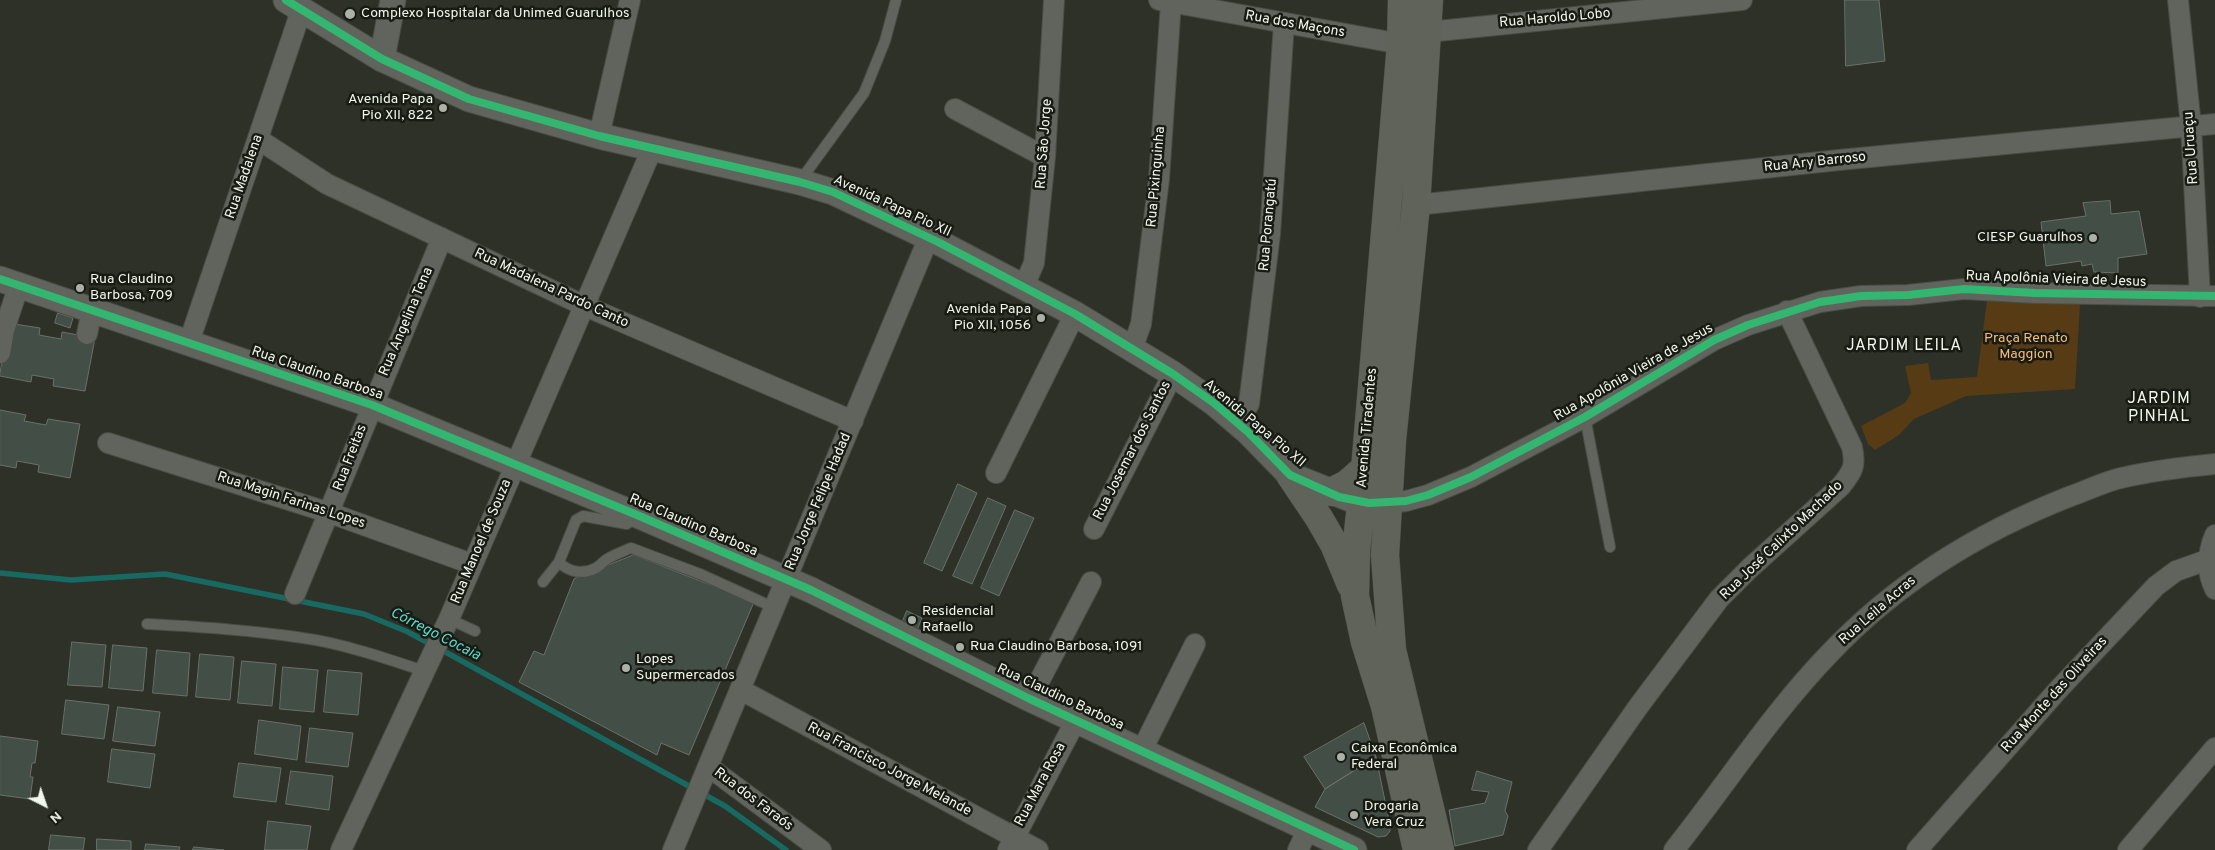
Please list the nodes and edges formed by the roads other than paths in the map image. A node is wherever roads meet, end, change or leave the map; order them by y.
1 (393, 0) edge
2 (630, 0) edge
3 (896, 0) edge
4 (1054, 0) edge
5 (1402, 0) edge
6 (1429, 0) edge
7 (1742, 0) edge
8 (2178, 0) edge
9 (1165, 1) edge
10 (294, 5) edge
11 (1284, 23) junction
12 (1428, 32) junction
13 (1401, 44) junction
14 (382, 59) junction
15 (955, 109) dead end
16 (2215, 124) edge
17 (2191, 126) junction
18 (599, 136) junction
19 (258, 138) junction
20 (652, 149) junction
21 (1044, 157) junction
22 (800, 182) junction
23 (1416, 205) junction
24 (928, 237) junction
25 (442, 238) junction
26 (9, 282) edge
27 (1024, 286) junction
28 (2208, 296) edge
29 (585, 306) junction
30 (92, 310) junction
31 (1787, 311) junction
32 (1075, 314) junction
33 (87, 334) dead end
34 (189, 342) junction
35 (1132, 349) junction
36 (0, 353) edge
37 (1172, 374) junction
38 (372, 406) junction
39 (1585, 417) junction
40 (853, 421) junction
41 (1237, 423) junction
42 (1392, 440) junction
43 (108, 443) dead end
44 (2215, 464) edge
45 (515, 466) junction
46 (1365, 470) junction
47 (996, 473) dead end
48 (1290, 475) junction
49 (1331, 492) junction
50 (1362, 502) junction
51 (1388, 503) junction
52 (330, 513) junction
53 (637, 515) junction
54 (1094, 529) dead end
55 (2215, 535) edge
56 (1610, 547) dead end
57 (2207, 560) junction
58 (559, 562) junction
59 (472, 564) junction
60 (787, 579) junction
61 (543, 582) dead end
62 (1092, 582) dead end
63 (2215, 589) edge
64 (295, 594) dead end
65 (1355, 596) junction
66 (775, 608) junction
67 (147, 624) dead end
68 (446, 626) junction
69 (476, 631) dead end
70 (1195, 644) dead end
71 (426, 668) junction
72 (741, 690) junction
73 (1030, 699) junction
74 (1076, 720) junction
75 (2215, 748) edge
76 (1142, 750) junction
77 (707, 771) junction
78 (1303, 840) edge
79 (1011, 843) edge
80 (341, 850) edge
81 (673, 850) edge
82 (821, 850) edge
83 (1038, 850) edge
84 (1354, 850) edge
85 (1416, 850) edge
86 (1440, 850) edge
87 (1538, 850) edge
88 (1674, 850) edge
89 (1917, 850) edge
90 (2128, 850) edge

1 - 14 street
2 - 18 street
3 - 22 lane
4 - 21 street, Rua São Jorge
5 - 13 main road, Avenida Tiradentes
6 - 12 main road, Avenida Tiradentes
7 - 12 street, Rua Haroldo Lobo
8 - 17 street, Rua Uruaçu
9 - 11 street, Rua dos Maçons
9 - 35 street, Rua Pixinguinha
10 - 14 street, Avenida Papa Pio XII
10 - 19 street, Rua Madalena
11 - 13 street, Rua dos Maçons
11 - 41 street, Rua Porangatú
12 - 23 main road, Avenida Tiradentes
13 - 46 main road, Avenida Tiradentes
14 - 18 street, Avenida Papa Pio XII
15 - 21 street
16 - 17 street, Rua Ary Barroso
17 - 23 street, Rua Ary Barroso
17 - 28 street, Rua Uruaçu
18 - 20 street, Avenida Papa Pio XII
19 - 25 street, Rua Madalena Pardo Canto
19 - 34 street, Rua Madalena
20 - 22 street, Avenida Papa Pio XII
20 - 29 street, Rua Manoel de Souza
21 - 27 street, Rua São Jorge
22 - 24 street, Avenida Papa Pio XII
23 - 42 main road, Avenida Tiradentes
24 - 27 street, Avenida Papa Pio XII
24 - 40 street, Rua Jorge Felipe Hadad
25 - 29 street, Rua Madalena Pardo Canto
25 - 38 street, Rua Angelina Tena
26 - 30 street, Rua Claudino Barbosa
26 - 36 street
27 - 32 street, Avenida Papa Pio XII
28 - 31 street, Rua Apolônia Vieira de Jesus
29 - 40 street, Rua Madalena Pardo Canto
29 - 45 street, Rua Manoel de Souza
30 - 33 street
30 - 34 street, Rua Claudino Barbosa
31 - 39 street, Rua Apolônia Vieira de Jesus
31 - 87 street, Rua José Calixto Machado
32 - 35 street, Avenida Papa Pio XII
32 - 47 street
34 - 38 street, Rua Claudino Barbosa
35 - 37 street, Avenida Papa Pio XII
37 - 41 street, Avenida Papa Pio XII
37 - 54 street, Rua Josemar dos Santos
38 - 45 street, Rua Claudino Barbosa
38 - 52 street, Rua Freitas
39 - 51 street, Rua Apolônia Vieira de Jesus
39 - 56 lane
40 - 60 street, Rua Jorge Felipe Hadad
41 - 48 street, Avenida Papa Pio XII
42 - 46 main road
42 - 51 main road, Avenida Tiradentes
43 - 52 street, Rua Magin Farinas Lopes
44 - 88 street, Rua Leila Acras
45 - 53 street, Rua Claudino Barbosa
45 - 59 street, Rua Manoel de Souza
46 - 49 main road
46 - 50 main road, Avenida Tiradentes
48 - 49 street, Avenida Papa Pio XII
48 - 65 main road
49 - 50 street, Avenida Papa Pio XII
50 - 51 street, Avenida Papa Pio XII
50 - 65 main road, Avenida Tiradentes
51 - 86 main road, Avenida Tiradentes
52 - 59 street, Rua Magin Farinas Lopes
52 - 64 street, Rua Freitas
53 - 58 lane
53 - 60 street, Rua Claudino Barbosa
55 - 57 street
57 - 63 street
57 - 89 street, Rua Monte das Oliveiras
58 - 61 lane
58 - 66 lane
59 - 68 street, Rua Manoel de Souza
60 - 66 street, Rua Jorge Felipe Hadad
60 - 73 street, Rua Claudino Barbosa
62 - 73 street
65 - 85 main road, Avenida Tiradentes
66 - 72 street, Rua Jorge Felipe Hadad
67 - 71 lane
68 - 69 lane
68 - 71 street, Rua Manoel de Souza
70 - 76 street
71 - 80 street, Rua Manoel de Souza
72 - 77 street, Rua Jorge Felipe Hadad
72 - 79 street, Rua Francisco Jorge Melande
73 - 74 street, Rua Claudino Barbosa
74 - 76 street, Rua Claudino Barbosa
74 - 79 street, Rua Mara Rosa
75 - 90 street
76 - 78 street, Rua Claudino Barbosa
77 - 81 street, Rua Jorge Felipe Hadad
77 - 82 street, Rua dos Faraós
78 - 84 street, Rua Claudino Barbosa
79 - 83 street, Rua Francisco Jorge Melande

